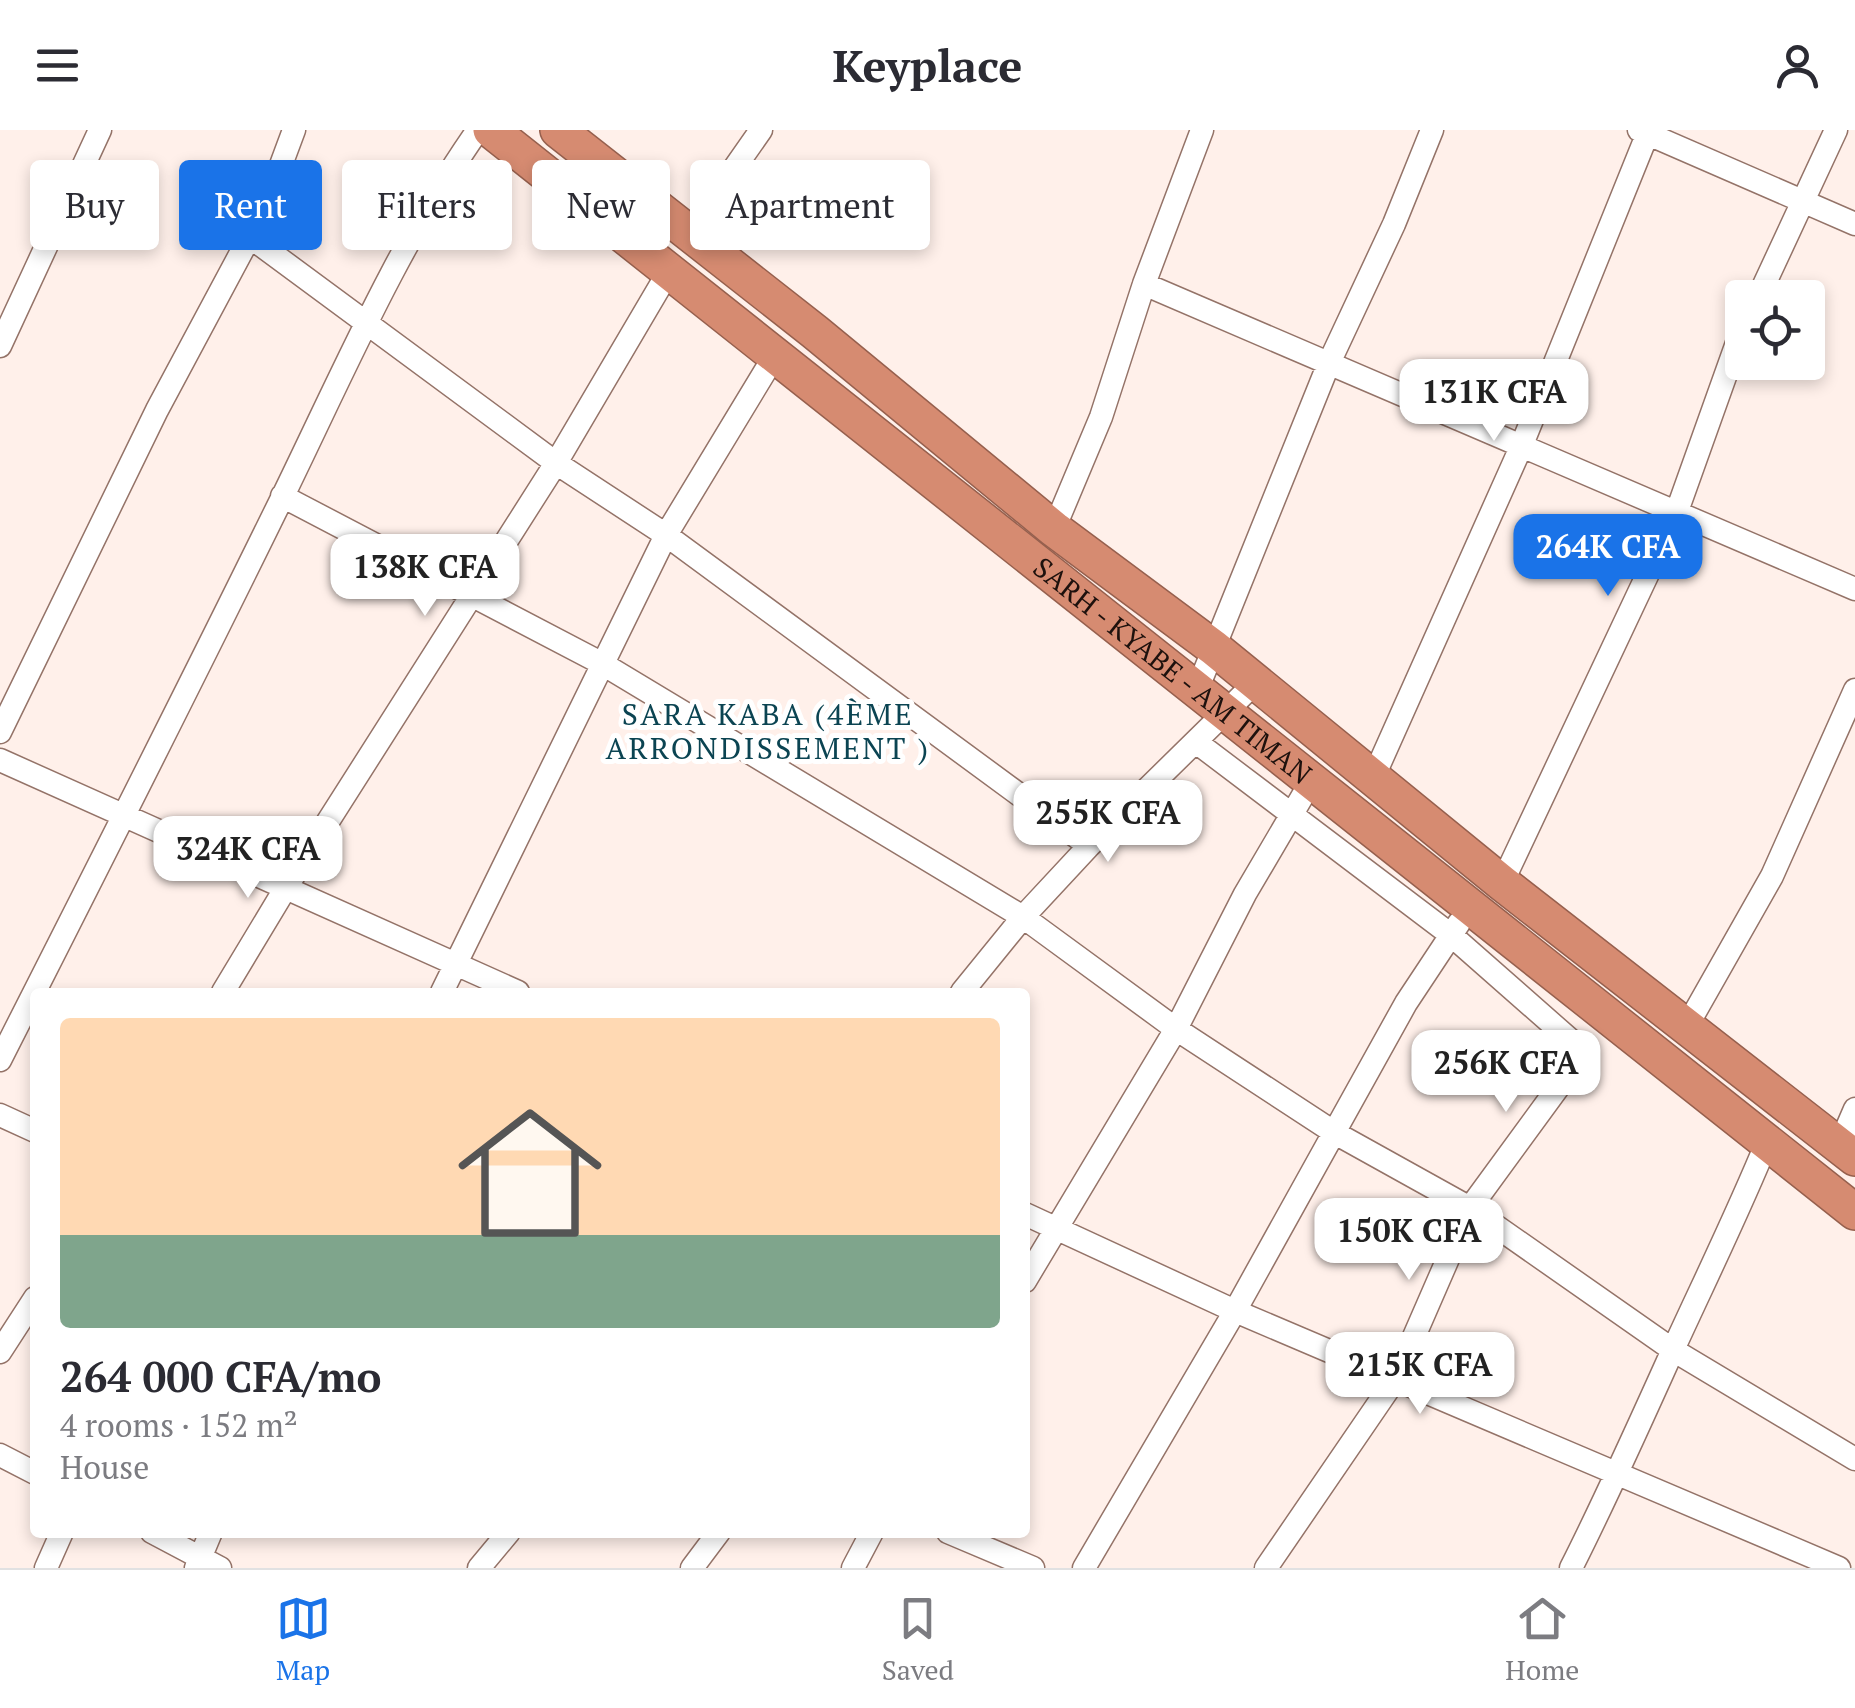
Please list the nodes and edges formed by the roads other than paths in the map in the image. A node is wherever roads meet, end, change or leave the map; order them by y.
1 (100, 130) edge
2 (294, 130) edge
3 (478, 130) edge
4 (491, 130) edge
5 (558, 130) edge
6 (762, 130) edge
7 (1202, 130) edge
8 (1432, 130) edge
9 (1836, 130) edge
10 (1645, 131) edge
11 (283, 160) edge
12 (1803, 201) junction
13 (1855, 224) edge
14 (689, 233) junction
15 (243, 250) edge
16 (269, 250) edge
17 (668, 272) junction
18 (1766, 280) edge
19 (1144, 284) junction
20 (366, 320) junction
21 (0, 346) edge
22 (775, 355) junction
23 (1329, 362) junction
24 (1725, 377) edge
25 (1521, 448) junction
26 (556, 463) junction
27 (282, 496) junction
28 (1676, 514) junction
29 (1054, 530) junction
30 (666, 535) junction
31 (1855, 589) edge
32 (471, 596) junction
33 (1214, 648) junction
34 (601, 664) junction
35 (1256, 682) junction
36 (1196, 690) junction
37 (1855, 690) edge
38 (1226, 713) junction
39 (0, 732) edge
40 (1196, 742) junction
41 (0, 760) edge
42 (1374, 776) junction
43 (1312, 780) junction
44 (1292, 813) junction
45 (123, 817) junction
46 (1090, 846) junction
47 (1502, 883) junction
48 (285, 889) junction
49 (1022, 918) junction
50 (1460, 921) junction
51 (454, 965) junction
52 (1543, 967) junction
53 (36, 988) edge
54 (226, 988) edge
55 (444, 988) edge
56 (509, 988) edge
57 (965, 988) edge
58 (1520, 996) junction
59 (30, 1001) edge
60 (1687, 1026) junction
61 (1176, 1029) junction
62 (0, 1060) edge
63 (1855, 1109) edge
64 (0, 1115) edge
65 (30, 1129) edge
66 (1334, 1133) junction
67 (1767, 1142) junction
68 (1847, 1152) edge
69 (1470, 1208) junction
70 (1855, 1212) edge
71 (1030, 1217) edge
72 (1056, 1230) junction
73 (1030, 1272) edge
74 (30, 1306) edge
75 (1235, 1311) junction
76 (1673, 1350) junction
77 (0, 1352) edge
78 (1396, 1378) junction
79 (0, 1455) edge
80 (1855, 1459) edge
81 (30, 1470) edge
82 (1618, 1475) junction
83 (59, 1538) edge
84 (162, 1538) edge
85 (209, 1538) edge
86 (504, 1538) edge
87 (714, 1538) edge
88 (869, 1538) edge
89 (962, 1538) edge
90 (206, 1564) edge
91 (46, 1568) edge
92 (480, 1568) edge
93 (692, 1568) edge
94 (852, 1568) edge
95 (1033, 1568) edge
96 (1084, 1568) edge
97 (1266, 1568) edge
98 (1571, 1568) edge
99 (1839, 1568) edge

1 - 21 street
2 - 11 street
3 - 20 street
4 - 17 highway, SARH - KYABE - AM TIMAN
5 - 14 highway, SARH - KYABE - AM TIMAN
6 - 14 street
7 - 19 street
8 - 23 street
9 - 12 street
10 - 12 street
10 - 25 street
12 - 13 street
12 - 18 street
14 - 29 highway, SARH - KYABE - AM TIMAN
15 - 39 street
16 - 20 street
17 - 22 highway, SARH - KYABE - AM TIMAN
17 - 26 street
19 - 23 street
19 - 29 street
20 - 26 street
20 - 27 street
22 - 30 street
22 - 36 highway, SARH - KYABE - AM TIMAN
23 - 25 street
23 - 33 street
24 - 28 street
25 - 28 street
25 - 42 street
26 - 30 street
26 - 32 street
27 - 32 street
27 - 45 street
28 - 31 street
28 - 47 street
29 - 33 highway, SARH - KYABE - AM TIMAN
30 - 34 street
30 - 46 street
32 - 34 street
32 - 48 street
33 - 35 highway, SARH - KYABE - AM TIMAN
33 - 36 street
34 - 49 street
34 - 51 street
35 - 38 street
35 - 42 highway, SARH - KYABE - AM TIMAN
36 - 38 highway, SARH - KYABE - AM TIMAN
37 - 60 street
38 - 40 street
38 - 43 highway, SARH - KYABE - AM TIMAN
40 - 44 street
40 - 46 street
41 - 45 street
42 - 47 highway, SARH - KYABE - AM TIMAN
43 - 44 street
43 - 50 highway, SARH - KYABE - AM TIMAN
44 - 50 street
44 - 61 street
45 - 48 street
45 - 53 street
46 - 49 street
47 - 60 highway, SARH - KYABE - AM TIMAN
48 - 51 street
48 - 54 street
49 - 57 street
49 - 61 street
50 - 52 highway, SARH - KYABE - AM TIMAN
50 - 58 street
50 - 66 street
51 - 55 street
51 - 56 street
52 - 58 street
52 - 67 highway, SARH - KYABE - AM TIMAN
58 - 69 street
59 - 62 street
60 - 68 highway, SARH - KYABE - AM TIMAN
61 - 66 street
61 - 72 street
63 - 68 street
64 - 65 street
66 - 69 street
66 - 75 street
67 - 70 highway, SARH - KYABE - AM TIMAN
67 - 76 street
69 - 76 street
69 - 78 street
71 - 72 street
72 - 73 street
72 - 75 street
74 - 77 street
75 - 78 street
75 - 96 street
76 - 80 street
76 - 82 street
78 - 82 street
78 - 97 street
79 - 81 street
82 - 98 street
82 - 99 street
83 - 91 street
84 - 90 street
85 - 90 street
86 - 92 street
87 - 93 street
88 - 94 street
89 - 95 street

